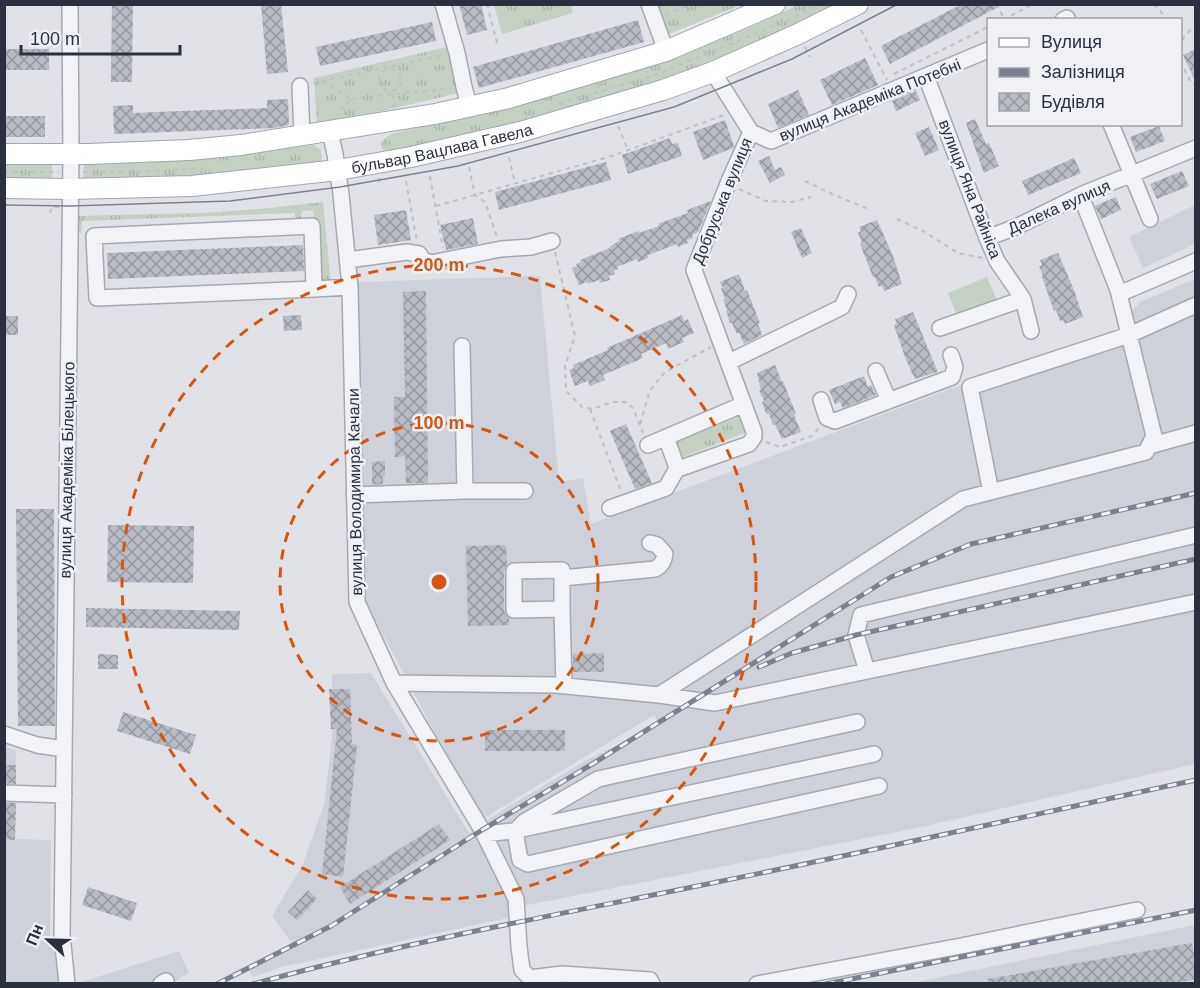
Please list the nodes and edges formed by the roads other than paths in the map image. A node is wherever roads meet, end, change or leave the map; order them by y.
1 (70, 4) edge
2 (443, 4) edge
3 (650, 4) edge
4 (775, 4) edge
5 (858, 4) edge
6 (987, 50) edge
7 (666, 51) junction
8 (713, 72) junction
9 (926, 76) junction
10 (300, 86) road end
11 (469, 106) junction
12 (332, 124) junction
13 (1112, 126) edge
14 (751, 132) junction
15 (303, 136) junction
16 (1196, 148) edge
17 (4, 154) edge
18 (71, 154) junction
19 (338, 170) junction
20 (1131, 175) junction
21 (4, 188) edge
22 (70, 189) junction
23 (1076, 198) junction
24 (1150, 219) dead end
25 (987, 238) junction
26 (552, 241) road end
27 (348, 260) junction
28 (1196, 261) edge
29 (350, 287) junction
30 (314, 289) junction
31 (1118, 290) junction
32 (848, 294) dead end
33 (1023, 299) junction
34 (1196, 305) edge
35 (940, 328) dead end
36 (1031, 332) dead end
37 (1129, 335) junction
38 (462, 346) dead end
39 (951, 355) dead end
40 (729, 362) junction
41 (876, 371) dead end
42 (821, 400) dead end
43 (889, 401) junction
44 (744, 404) junction
45 (1196, 433) edge
46 (666, 437) junction
47 (648, 445) road end
48 (1149, 446) junction
49 (678, 467) junction
50 (465, 491) junction
51 (525, 491) dead end
52 (991, 492) junction
53 (354, 495) junction
54 (610, 507) dead end
55 (1196, 535) edge
56 (650, 543) dead end
57 (562, 578) junction
58 (1196, 602) edge
59 (562, 609) junction
60 (867, 671) junction
61 (394, 683) junction
62 (564, 686) junction
63 (659, 695) junction
64 (857, 722) dead end
65 (4, 734) edge
66 (64, 749) junction
67 (874, 754) dead end
68 (879, 786) dead end
69 (4, 794) edge
70 (64, 795) junction
71 (515, 831) junction
72 (484, 834) junction
73 (1137, 910) dead end
74 (67, 984) edge
75 (652, 984) edge
76 (757, 984) edge

1 - 18 street, вулиця Академіка Білецького
2 - 11 street
3 - 7 street
4 - 7 main road, бульвар Вацлава Гавела
5 - 8 main road, бульвар Вацлава Гавела
6 - 9 street, вулиця Академіка Потебні
7 - 11 main road, бульвар Вацлава Гавела
8 - 14 street, Добруська вулиця
8 - 19 main road, бульвар Вацлава Гавела
9 - 14 street, вулиця Академіка Потебні
9 - 25 street, вулиця Яна Райніса
10 - 15 street
11 - 12 main road, бульвар Вацлава Гавела
12 - 15 main road, бульвар Вацлава Гавела
12 - 19 street, вулиця Володимира Качали
13 - 20 street
14 - 40 street, Добруська вулиця
15 - 18 main road, бульвар Вацлава Гавела
16 - 20 street, Далека вулиця
17 - 18 main road, бульвар Вацлава Гавела
18 - 22 street, вулиця Академіка Білецького
19 - 22 main road, бульвар Вацлава Гавела
19 - 27 street, вулиця Володимира Качали
20 - 23 street, Далека вулиця
20 - 24 street
21 - 22 main road, бульвар Вацлава Гавела
22 - 66 street, вулиця Академіка Білецького
23 - 25 street, Далека вулиця
23 - 31 street
25 - 33 street, вулиця Яна Райніса
26 - 27 street
27 - 29 street, вулиця Володимира Качали
28 - 31 street
29 - 30 street
29 - 53 street, вулиця Володимира Качали
30 - 30 street
31 - 37 street
32 - 40 street
33 - 35 street
33 - 36 street, вулиця Яна Райніса
34 - 37 street
37 - 48 street
37 - 52 street
38 - 50 street
39 - 43 street
40 - 44 street, Добруська вулиця
41 - 43 street
42 - 43 street
44 - 46 street
44 - 49 street, Добруська вулиця
45 - 48 street
46 - 47 street
46 - 49 street
48 - 52 street
49 - 54 street
50 - 51 street
50 - 53 street
52 - 63 street
53 - 61 street, вулиця Володимира Качали
55 - 60 street
56 - 57 street
57 - 59 street
57 - 59 street
58 - 60 street
59 - 62 street
60 - 63 street
61 - 62 street
61 - 72 street, вулиця Володимира Качали
62 - 63 street
64 - 71 street
65 - 66 street
66 - 70 street, вулиця Академіка Білецького
67 - 71 street
68 - 71 street
69 - 70 street
70 - 74 street, вулиця Академіка Білецького
71 - 72 street
72 - 75 street, вулиця Володимира Качали
73 - 76 street

